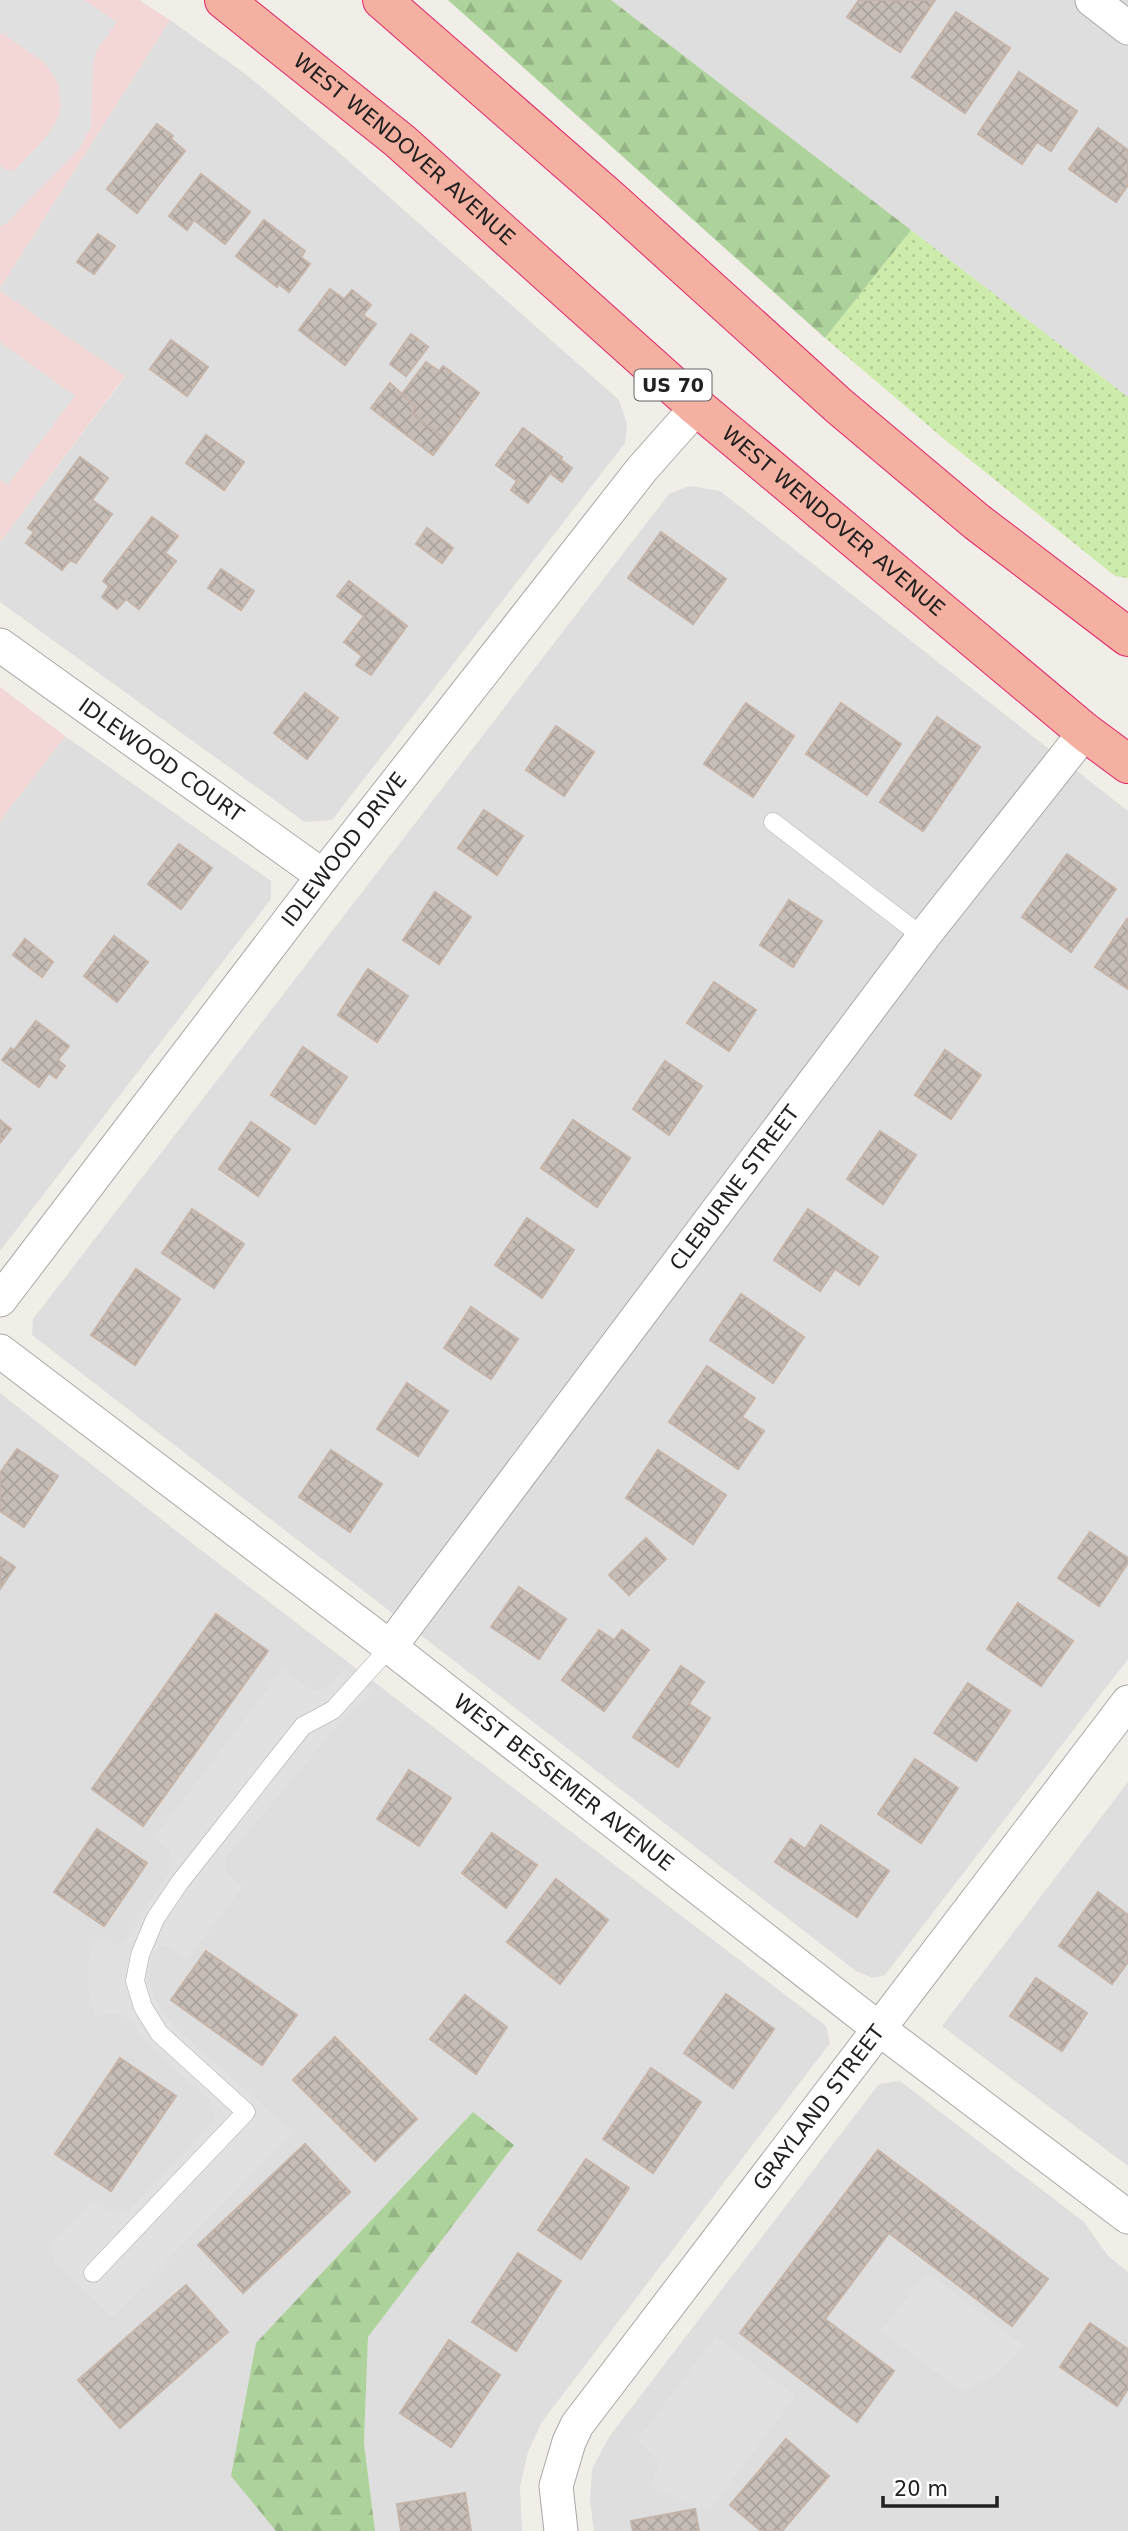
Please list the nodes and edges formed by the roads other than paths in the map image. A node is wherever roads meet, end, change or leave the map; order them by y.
1 (224, 0) edge
2 (382, 0) edge
3 (1092, 0) edge
4 (1128, 28) edge
5 (697, 407) junction
6 (1128, 637) edge
7 (0, 645) edge
8 (1085, 732) junction
9 (1128, 764) edge
10 (773, 822) dead end
11 (323, 876) junction
12 (923, 937) junction
13 (0, 1300) edge
14 (0, 1351) edge
15 (390, 1647) junction
16 (1128, 1702) edge
17 (878, 2028) junction
18 (1128, 2217) edge
19 (93, 2273) dead end
20 (561, 2531) edge

1 - 5 highway, WEST WENDOVER AVENUE / US 70
2 - 6 highway
3 - 4 street
5 - 8 highway, WEST WENDOVER AVENUE / US 70
5 - 11 street, IDLEWOOD DRIVE
7 - 11 street, IDLEWOOD COURT
8 - 9 highway, WEST WENDOVER AVENUE / US 70
8 - 12 street, CLEBURNE STREET
10 - 12 lane
11 - 13 street, IDLEWOOD DRIVE
12 - 15 street, CLEBURNE STREET
14 - 15 street, WEST BESSEMER AVENUE
15 - 17 street, WEST BESSEMER AVENUE
15 - 19 lane
16 - 17 street, GRAYLAND STREET
17 - 18 street, WEST BESSEMER AVENUE
17 - 20 street, GRAYLAND STREET

